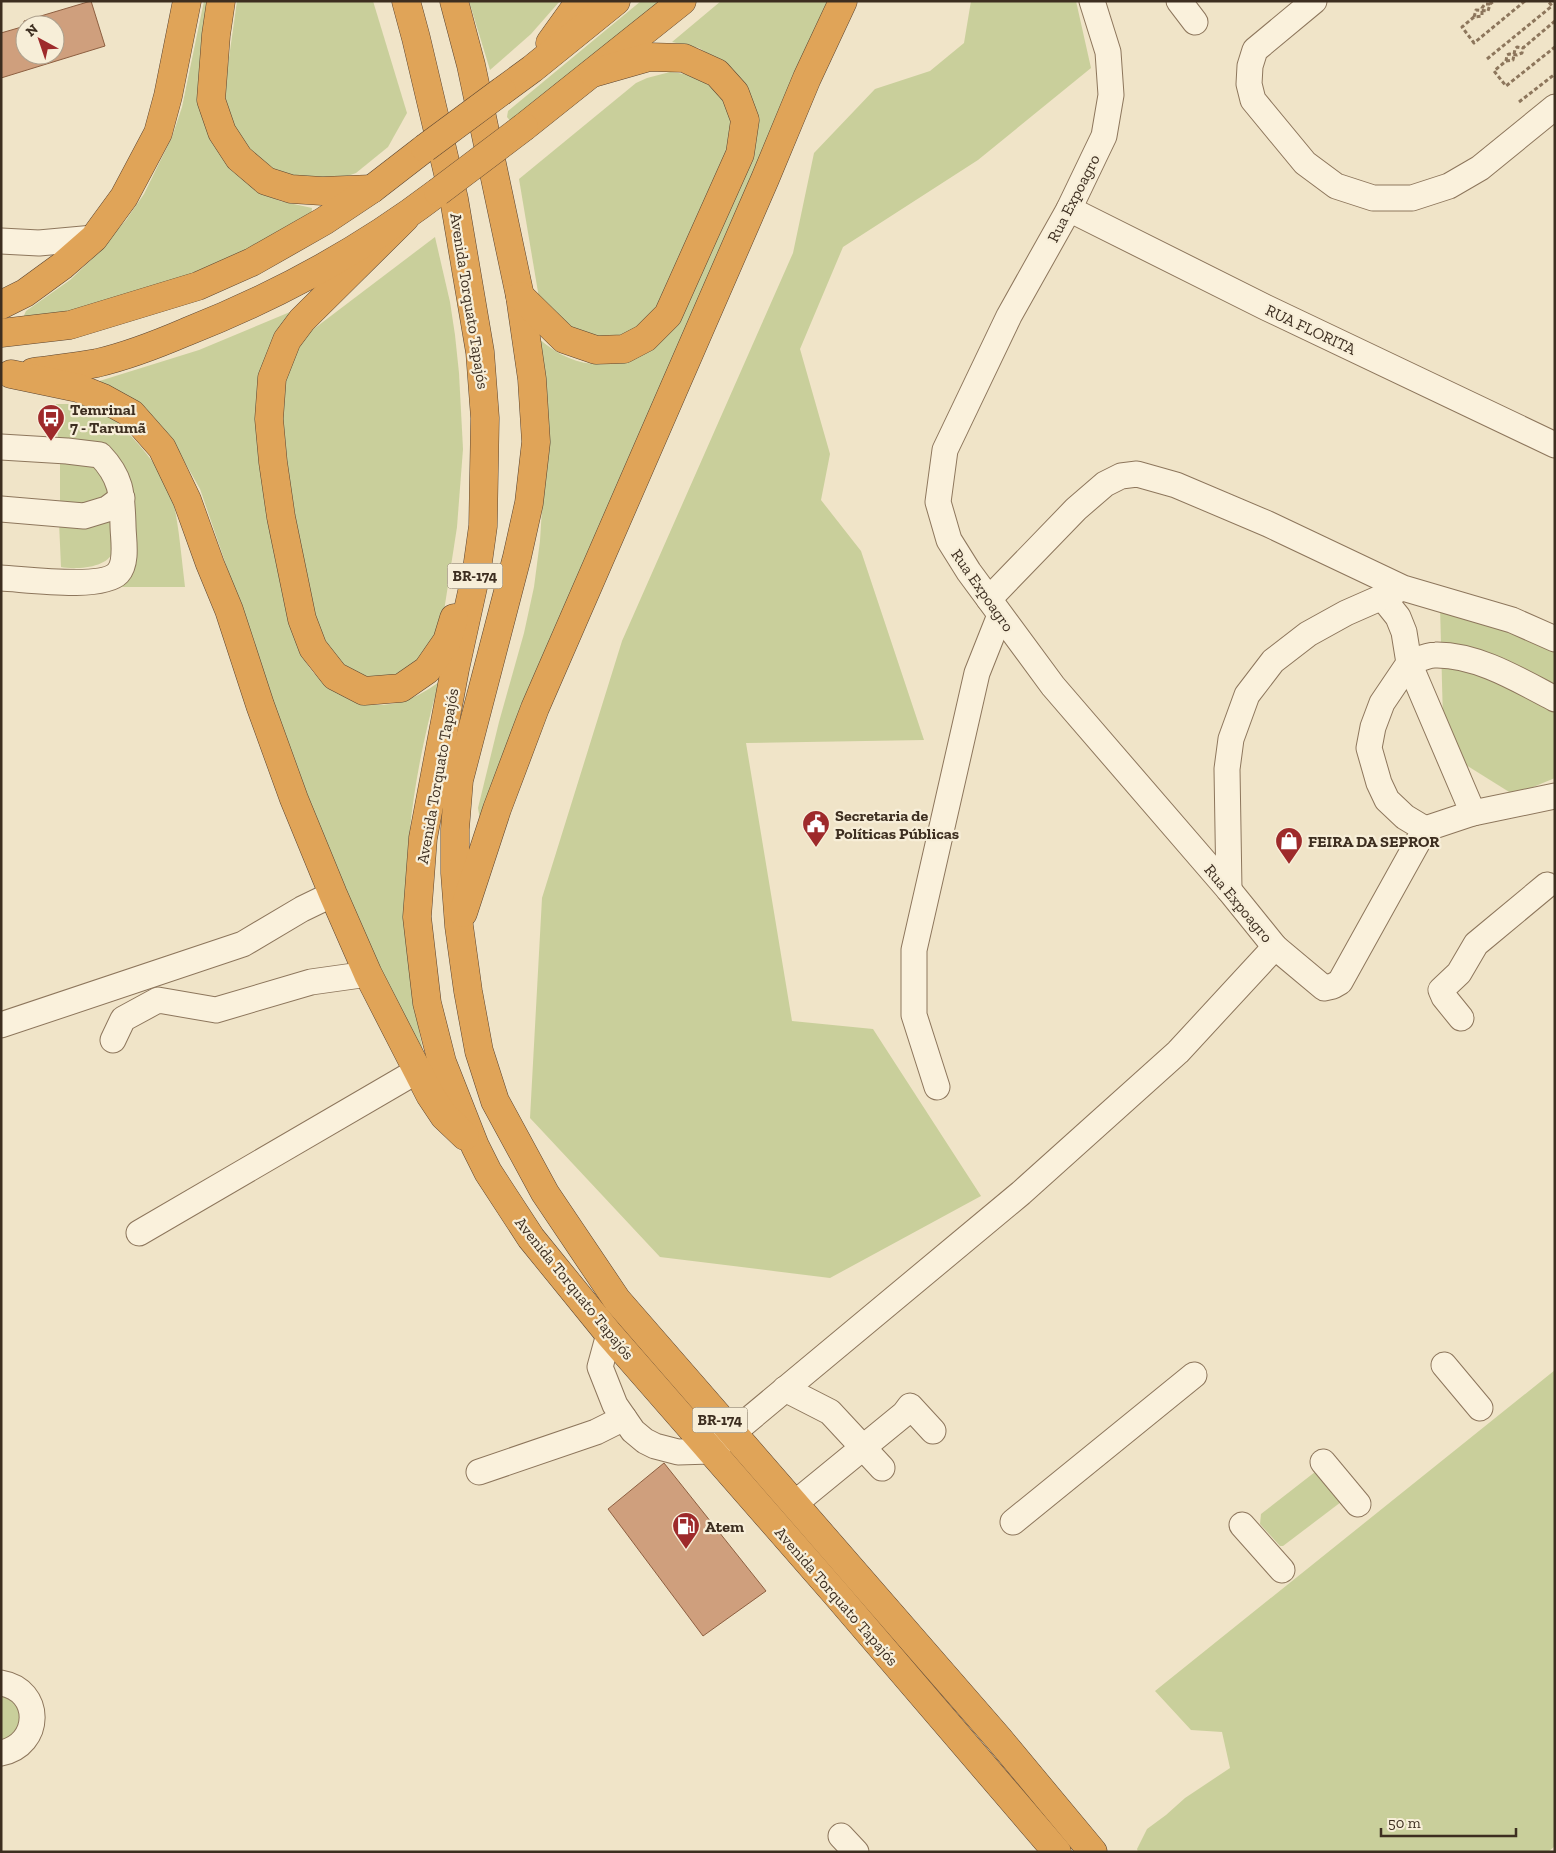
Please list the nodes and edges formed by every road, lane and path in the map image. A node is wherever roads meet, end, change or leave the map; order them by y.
1 (187, 1) edge
2 (221, 1) edge
3 (406, 1) edge
4 (454, 1) edge
5 (580, 1) edge
6 (616, 1) edge
7 (682, 1) edge
8 (843, 1) edge
9 (1092, 1) edge
10 (1179, 1) edge
11 (1314, 1) edge
12 (1494, 1) edge
13 (1525, 1) edge
14 (1548, 1) edge
15 (1555, 21) edge
16 (1195, 22) dead end
17 (1555, 47) edge
18 (1487, 58) dead end
19 (532, 70) junction
20 (593, 73) junction
21 (1555, 74) edge
22 (1519, 102) dead end
23 (1555, 107) edge
24 (372, 189) junction
25 (1069, 209) junction
26 (405, 218) junction
27 (94, 238) junction
28 (1, 241) edge
29 (520, 296) junction
30 (1, 305) edge
31 (1, 333) edge
32 (6, 374) edge
33 (1555, 445) edge
34 (1, 448) edge
35 (122, 498) junction
36 (1, 509) edge
37 (483, 526) junction
38 (1, 578) edge
39 (1392, 593) junction
40 (995, 607) junction
41 (1555, 639) edge
42 (1405, 669) junction
43 (1555, 699) edge
44 (1555, 796) edge
45 (1473, 813) junction
46 (1425, 829) junction
47 (1547, 885) dead end
48 (1229, 890) junction
49 (333, 894) junction
50 (459, 926) junction
51 (1275, 947) junction
52 (368, 974) junction
53 (1461, 1018) dead end
54 (1, 1025) edge
55 (114, 1040) dead end
56 (417, 1071) junction
57 (937, 1087) dead end
58 (474, 1146) junction
59 (139, 1233) dead end
60 (609, 1334) junction
61 (1444, 1366) dead end
62 (1194, 1374) dead end
63 (785, 1389) junction
64 (1480, 1408) dead end
65 (624, 1418) junction
66 (933, 1431) dead end
67 (732, 1434) junction
68 (864, 1448) junction
69 (711, 1451) junction
70 (1322, 1462) dead end
71 (882, 1468) dead end
72 (479, 1472) dead end
73 (794, 1504) junction
74 (1358, 1504) dead end
75 (1012, 1522) dead end
76 (1242, 1525) dead end
77 (1282, 1570) dead end
78 (1, 1669) edge
79 (12, 1688) edge
80 (1, 1753) edge
81 (1057, 1852) edge
82 (1092, 1852) edge

1 - 27 highway
2 - 24 highway
3 - 37 highway, Avenida Torquato Tapajós / BR-174
4 - 29 highway, Avenida Torquato Tapajós / BR-174
5 - 19 highway
6 - 19 highway
7 - 20 highway
8 - 50 highway
9 - 25 street, Rua Expoagro
10 - 16 street
11 - 23 street
12 - 13 path
14 - 18 path
15 - 17 path
19 - 24 highway, bridge
20 - 26 highway, bridge
20 - 29 highway
21 - 22 path
24 - 31 highway
25 - 33 street, RUA FLORITA
25 - 40 street, Rua Expoagro
26 - 32 highway
26 - 37 highway
27 - 28 street
27 - 30 highway
29 - 50 highway, Avenida Torquato Tapajós / BR-174
32 - 49 highway
34 - 35 street
35 - 36 street
35 - 38 street
37 - 58 highway, Avenida Torquato Tapajós / BR-174
39 - 40 street
39 - 41 street
39 - 42 street
39 - 48 street
40 - 48 street, Rua Expoagro
40 - 57 street
42 - 43 street
42 - 45 street
42 - 46 street
44 - 45 street
45 - 46 street
46 - 51 street, Rua Expoagro
47 - 53 street
48 - 51 street, Rua Expoagro
49 - 52 highway
49 - 54 street
50 - 67 highway, Avenida Torquato Tapajós / BR-174
51 - 63 street
52 - 55 street
52 - 56 highway
56 - 58 highway
56 - 59 street
58 - 60 highway, Avenida Torquato Tapajós / BR-174
60 - 65 street
60 - 69 highway, Avenida Torquato Tapajós / BR-174
61 - 64 street
62 - 75 street
63 - 67 street
63 - 68 street
65 - 69 street
65 - 72 street
66 - 68 street
67 - 69 street
67 - 73 highway, Avenida Torquato Tapajós / BR-174
68 - 71 street
68 - 73 street
69 - 81 highway, Avenida Torquato Tapajós / BR-174
70 - 74 street
73 - 82 highway, Avenida Torquato Tapajós / BR-174
76 - 77 street
78 - 79 street
79 - 80 street

